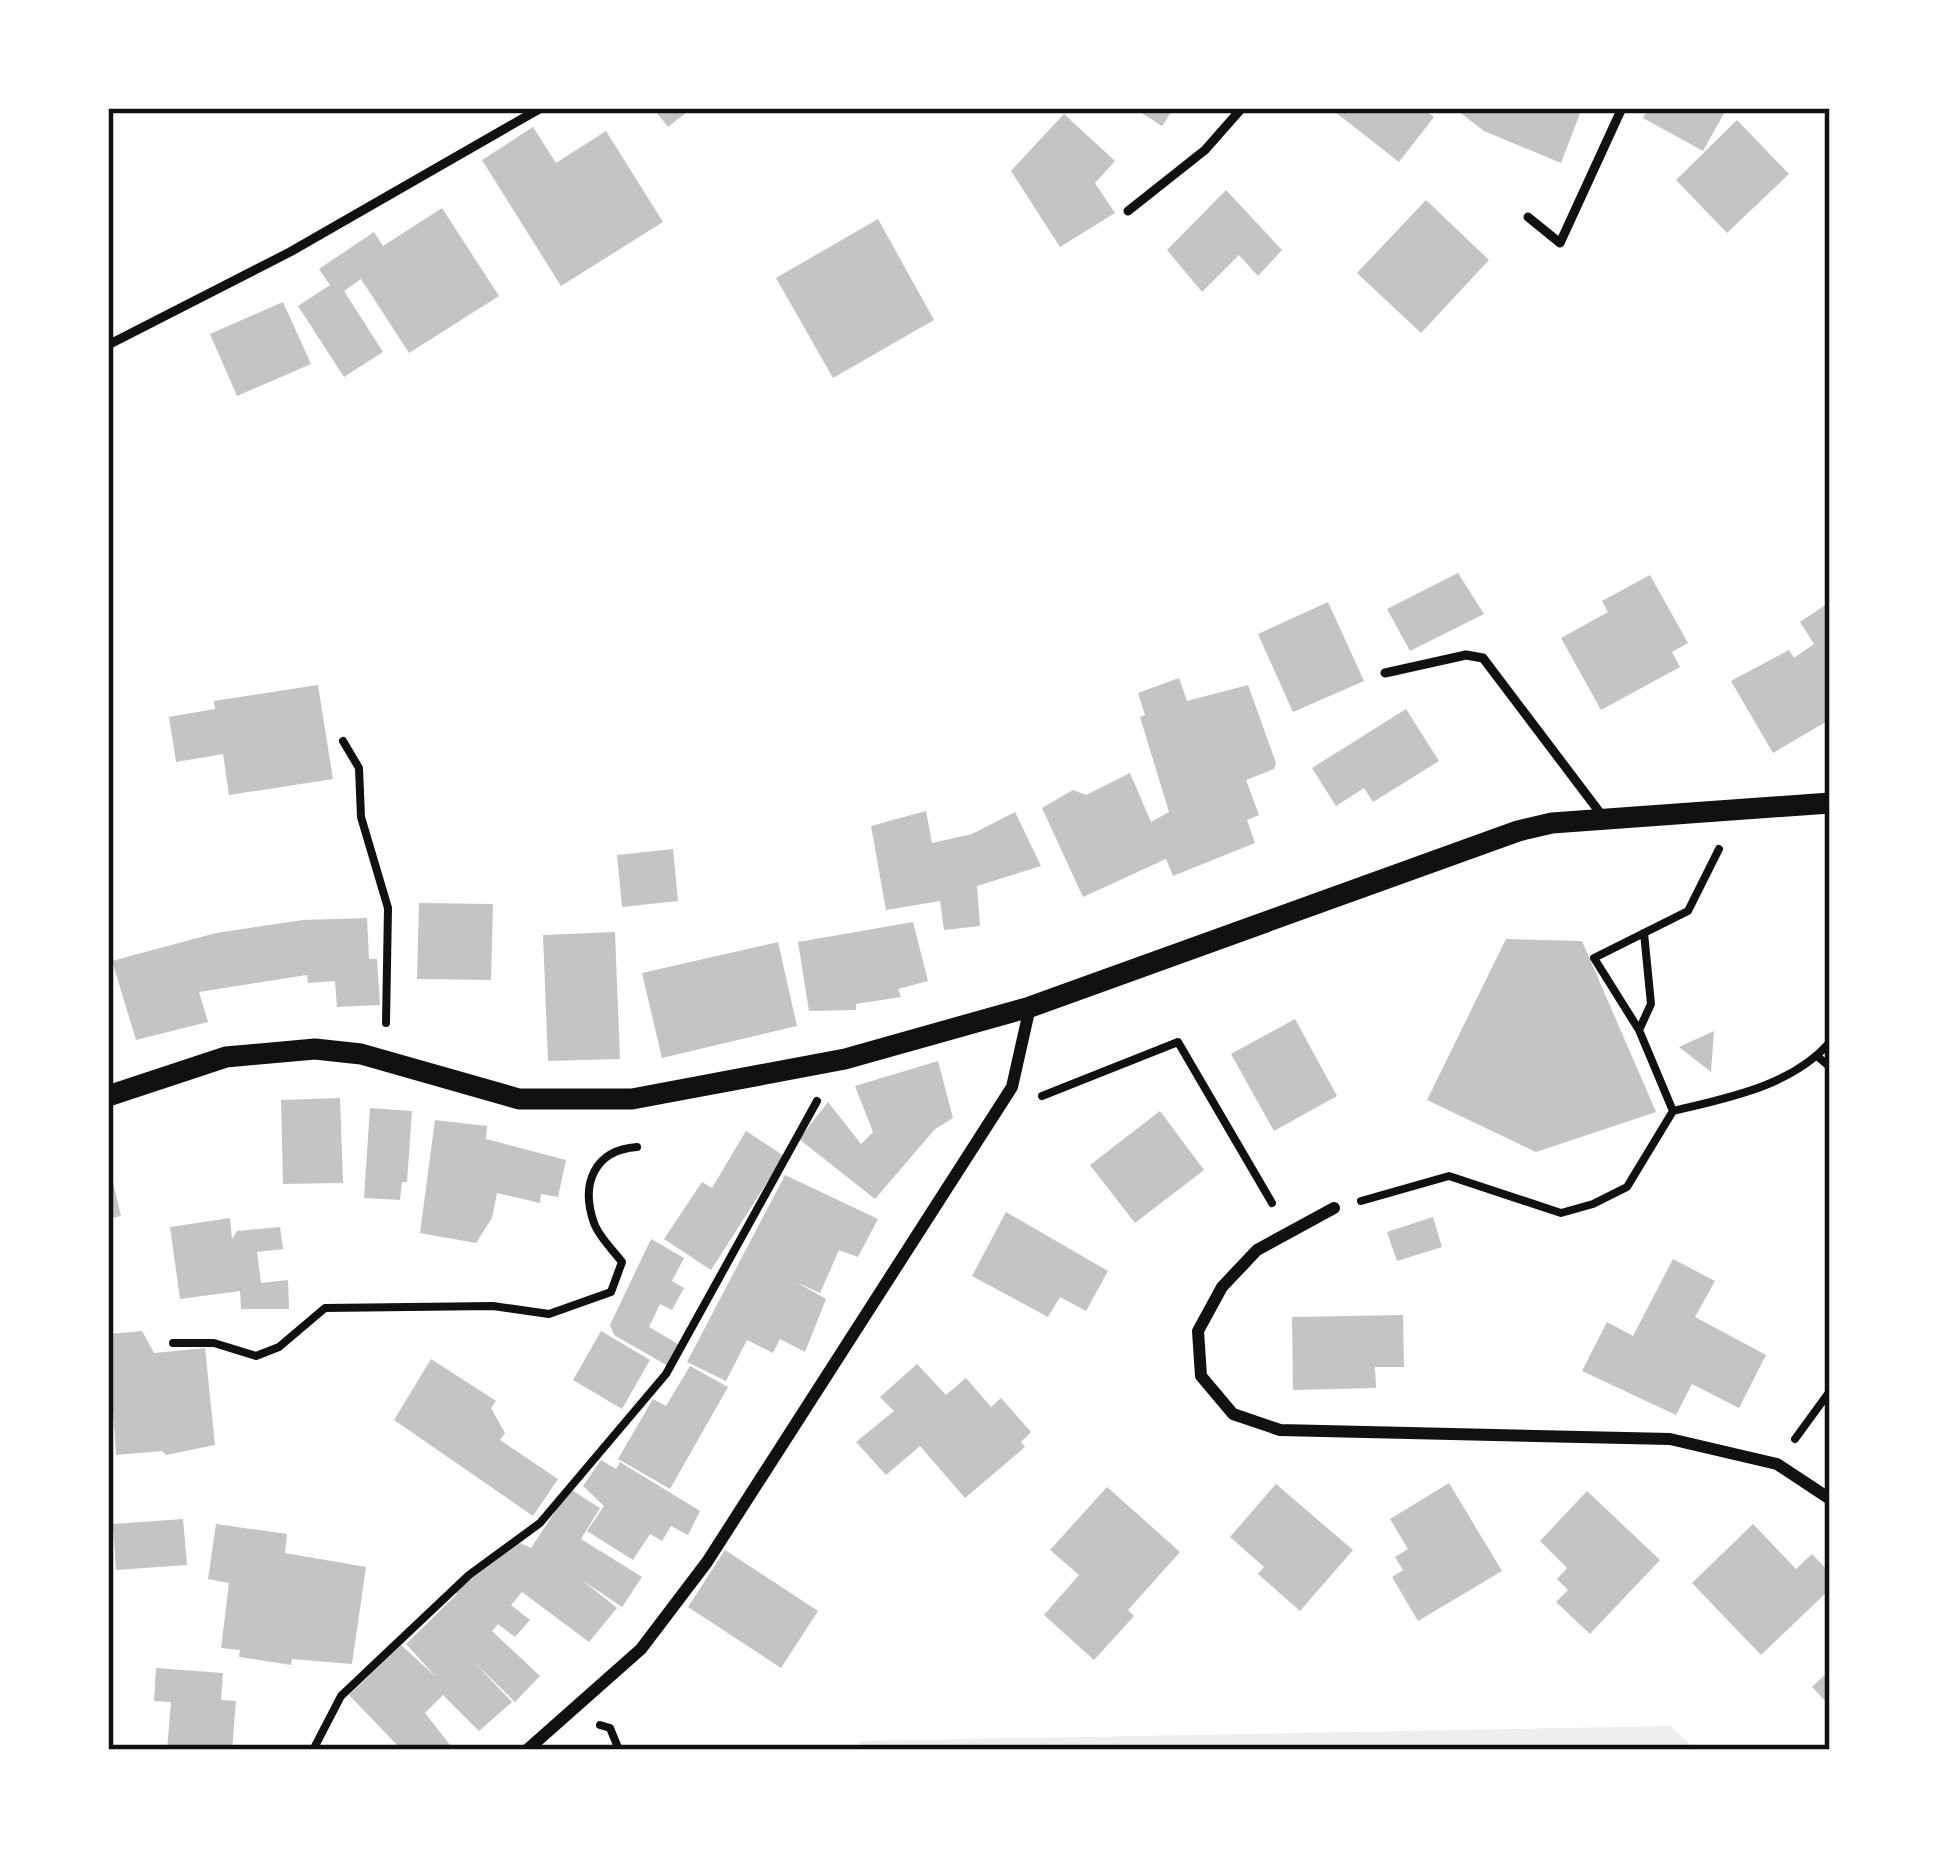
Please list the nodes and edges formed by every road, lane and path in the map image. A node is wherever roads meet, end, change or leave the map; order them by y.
1 (541, 108) edge
2 (1242, 108) edge
3 (1622, 108) edge
4 (1129, 211) dead end
5 (1528, 217) dead end
6 (108, 345) edge
7 (1385, 673) dead end
8 (343, 741) dead end
9 (1830, 802) edge
10 (1606, 822) junction
11 (1720, 845) dead end
12 (1644, 933) junction
13 (386, 982) dead end
14 (1030, 1007) junction
15 (1639, 1030) junction
16 (1830, 1042) edge
17 (1817, 1056) junction
18 (845, 1058) junction
19 (1830, 1067) edge
20 (1012, 1087) junction
21 (108, 1096) edge
22 (1673, 1111) junction
23 (637, 1147) dead end
24 (1388, 1194) dead end
25 (1334, 1208) dead end
26 (1289, 1232) junction
27 (173, 1343) dead end
28 (1830, 1391) edge
29 (1777, 1464) junction
30 (1830, 1499) edge
31 (313, 1750) edge
32 (526, 1750) edge

1 - 6 lane
2 - 4 lane
3 - 5 lane
7 - 10 lane
8 - 13 path
9 - 10 street
10 - 14 street
11 - 12 path
12 - 15 path
12 - 15 path
14 - 18 street
14 - 20 street
15 - 22 path
16 - 17 path
17 - 19 path
17 - 22 path
18 - 21 street
18 - 31 path
20 - 26 path
20 - 32 street
22 - 24 path
23 - 27 path
25 - 26 street
26 - 29 street
28 - 29 path
29 - 30 street

